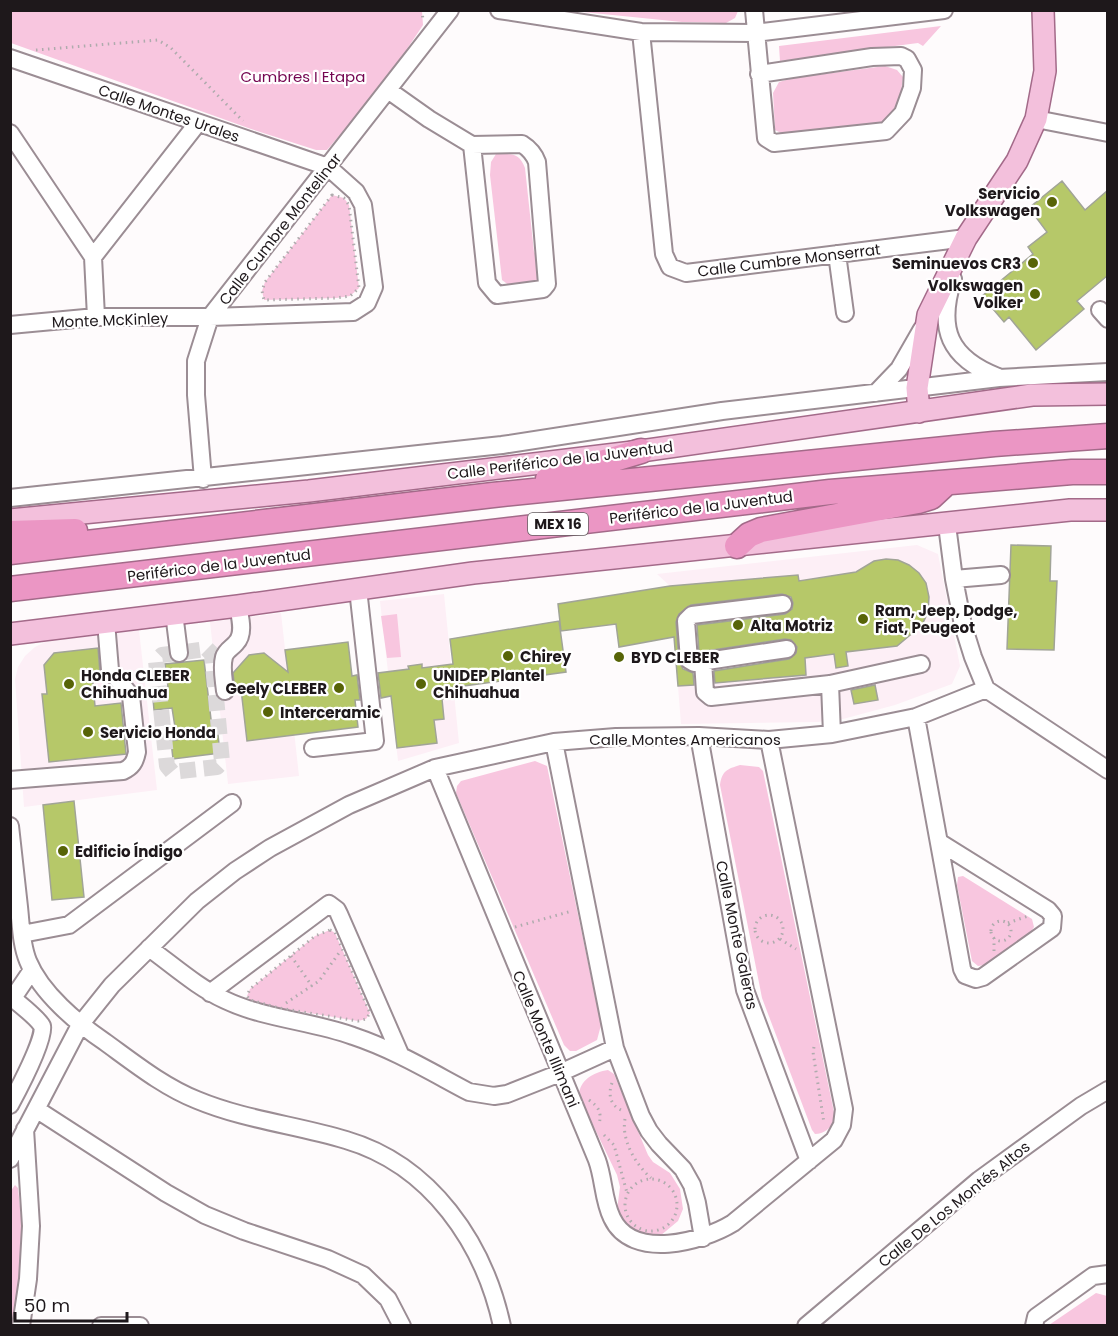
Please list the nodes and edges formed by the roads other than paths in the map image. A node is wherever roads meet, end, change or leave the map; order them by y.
1 (450, 10) edge
2 (499, 10) edge
3 (754, 10) edge
4 (944, 10) edge
5 (1043, 10) edge
6 (641, 33) junction
7 (755, 33) junction
8 (10, 58) edge
9 (759, 74) junction
10 (388, 90) junction
11 (1036, 119) junction
12 (197, 124) junction
13 (10, 133) edge
14 (1107, 133) edge
15 (472, 145) junction
16 (328, 167) junction
17 (966, 238) junction
18 (837, 254) junction
19 (93, 257) junction
20 (845, 313) dead end
21 (928, 315) junction
22 (96, 317) junction
23 (210, 318) junction
24 (10, 325) edge
25 (1107, 372) edge
26 (999, 378) junction
27 (917, 388) junction
28 (876, 393) junction
29 (1107, 394) edge
30 (919, 412) junction
31 (1107, 436) edge
32 (641, 451) junction
33 (1107, 472) edge
34 (203, 479) junction
35 (948, 481) junction
36 (64, 493) junction
37 (493, 495) junction
38 (10, 498) edge
39 (1107, 510) edge
40 (66, 514) junction
41 (10, 520) edge
42 (947, 525) junction
43 (189, 532) junction
44 (10, 533) edge
45 (736, 546) junction
46 (10, 552) edge
47 (1001, 576) dead end
48 (954, 579) junction
49 (10, 589) edge
50 (358, 590) junction
51 (783, 604) dead end
52 (238, 606) junction
53 (174, 614) junction
54 (106, 622) junction
55 (10, 634) edge
56 (787, 649) dead end
57 (179, 653) dead end
58 (703, 662) junction
59 (921, 664) dead end
60 (830, 684) junction
61 (987, 689) junction
62 (225, 691) dead end
63 (916, 717) junction
64 (832, 734) junction
65 (699, 736) junction
66 (769, 740) junction
67 (554, 742) junction
68 (313, 748) dead end
69 (435, 768) junction
70 (1107, 770) edge
71 (10, 780) edge
72 (232, 803) dead end
73 (10, 826) edge
74 (939, 842) junction
75 (22, 934) junction
76 (149, 948) junction
77 (23, 962) edge
78 (210, 993) junction
79 (12, 997) edge
80 (81, 1025) junction
81 (615, 1048) junction
82 (400, 1054) junction
83 (560, 1073) junction
84 (1107, 1090) edge
85 (10, 1105) edge
86 (36, 1109) junction
87 (25, 1128) junction
88 (10, 1159) edge
89 (809, 1161) junction
90 (703, 1238) junction
91 (1107, 1274) edge
92 (397, 1322) edge
93 (21, 1326) edge
94 (101, 1326) edge
95 (140, 1326) edge
96 (502, 1326) edge
97 (806, 1326) edge
98 (1034, 1326) edge

1 - 10 street, Calle Cumbre Montelinar
2 - 6 street
3 - 7 street
4 - 7 street
5 - 11 main road
6 - 7 street
6 - 18 street, Calle Cumbre Monserrat
7 - 9 street
8 - 12 street, Calle Montes Urales
9 - 9 street
10 - 15 street
10 - 16 street, Calle Cumbre Montelinar
11 - 14 street
11 - 17 main road
12 - 16 street, Calle Montes Urales
12 - 19 street
13 - 19 street
15 - 15 street
16 - 23 street, Calle Cumbre Montelinar
16 - 23 street, Monte McKinley
17 - 18 street, Calle Cumbre Monserrat
17 - 21 main road
17 - 26 street
18 - 20 street
19 - 22 street
21 - 27 main road
21 - 28 street
22 - 23 street, Monte McKinley
22 - 24 street, Monte McKinley
23 - 34 street, Calle Cumbre Montelinar
25 - 26 street
26 - 27 street
27 - 28 street
27 - 30 main road
28 - 34 street
29 - 30 main road, Calle Periférico de la Juventud
30 - 32 main road, Calle Periférico de la Juventud
31 - 37 highway, Periférico de la Juventud / MEX 16
32 - 37 highway
32 - 40 main road, Calle Periférico de la Juventud
33 - 35 highway, Periférico de la Juventud / MEX 16
34 - 36 street
35 - 45 highway
35 - 49 highway, Periférico de la Juventud / MEX 16
36 - 38 street
36 - 40 street
37 - 43 highway, Periférico de la Juventud / MEX 16
39 - 42 main road
40 - 41 main road, Calle Periférico de la Juventud
42 - 45 main road
42 - 48 street
43 - 44 highway
43 - 46 highway, Periférico de la Juventud / MEX 16
45 - 50 main road
47 - 48 street
48 - 61 street
50 - 52 main road
50 - 68 street
51 - 58 street
52 - 53 main road
52 - 62 street
53 - 54 main road
53 - 57 street
54 - 55 main road
54 - 71 street
56 - 58 street
58 - 60 street
59 - 60 street
60 - 64 street
61 - 63 street, Calle Montes Americanos
61 - 70 street
63 - 64 street, Calle Montes Americanos
63 - 74 street
64 - 66 street, Calle Montes Americanos
65 - 66 street, Calle Montes Americanos
65 - 67 street, Calle Montes Americanos
65 - 89 street, Calle Monte Galeras
66 - 89 street, Calle Monte Illimani
67 - 69 street, Calle Montes Americanos
67 - 81 street
69 - 76 street, Calle Montes Americanos
69 - 83 street, Calle Monte Illimani
72 - 75 street
73 - 75 street
74 - 74 street
75 - 77 street
76 - 78 street
76 - 80 street, Calle Montes Americanos
77 - 79 street
77 - 80 street
78 - 82 street
78 - 82 street
79 - 85 street
80 - 86 street, Calle Montes Americanos
80 - 96 street
81 - 83 street
81 - 90 street
82 - 83 street
83 - 90 street, Calle Monte Illimani
84 - 97 street, Calle De Los Montés Altos
86 - 87 street, Calle Montes Americanos
86 - 92 street
87 - 88 street, Calle Montes Americanos
87 - 93 street
89 - 90 street, Calle Monte Illimani
91 - 98 street
94 - 95 street

